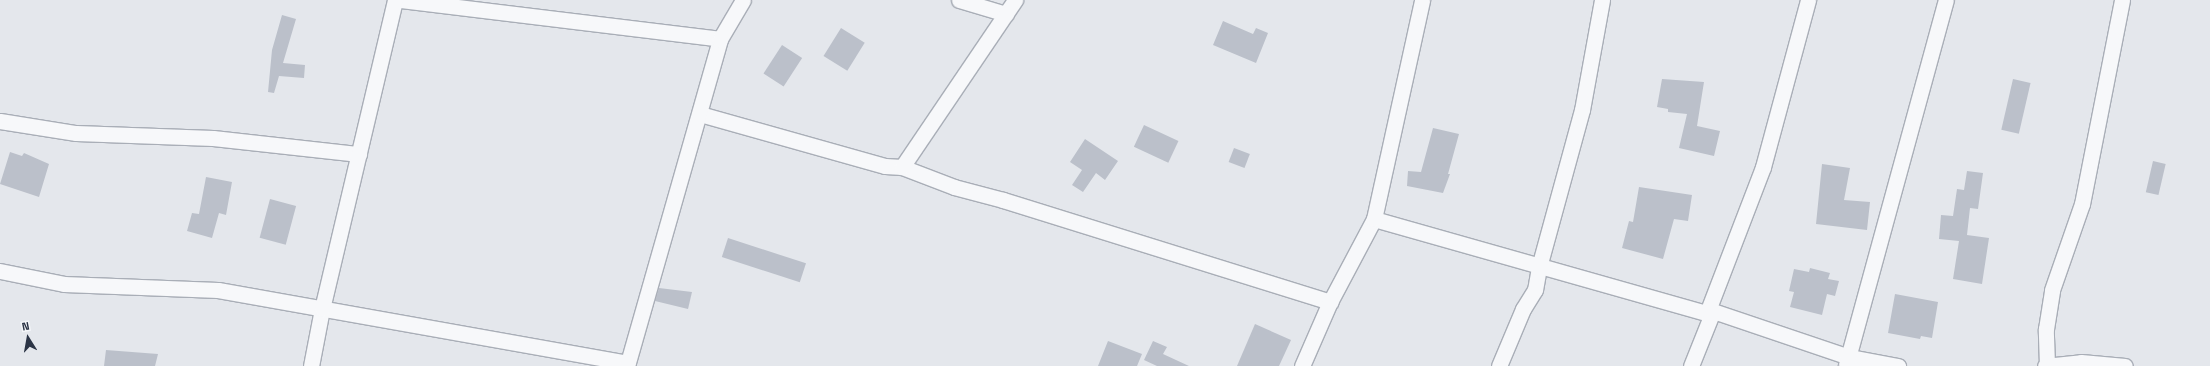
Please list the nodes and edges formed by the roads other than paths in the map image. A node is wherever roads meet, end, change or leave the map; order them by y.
1 (395, 0) edge
2 (400, 0) edge
3 (743, 0) edge
4 (959, 0) edge
5 (1015, 0) edge
6 (1422, 0) edge
7 (1602, 0) edge
8 (1808, 0) edge
9 (1946, 0) edge
10 (2122, 0) edge
11 (1006, 14) junction
12 (720, 39) junction
13 (700, 114) junction
14 (0, 121) edge
15 (359, 154) junction
16 (902, 167) junction
17 (1374, 219) junction
18 (1539, 267) junction
19 (0, 271) edge
20 (1330, 302) junction
21 (322, 309) junction
22 (1710, 312) junction
23 (1847, 362) edge
24 (627, 364) edge
25 (2046, 365) edge
26 (311, 366) edge
27 (1302, 366) edge
28 (1499, 366) edge
29 (1691, 366) edge
30 (1898, 366) edge
31 (2125, 366) edge

1 - 15 street
2 - 12 street
3 - 12 street
4 - 11 street
5 - 11 street
6 - 17 street
7 - 18 street
8 - 22 street
9 - 23 street
10 - 25 street
11 - 16 street
12 - 13 street
13 - 16 street
13 - 24 street
14 - 15 street
15 - 21 street
16 - 20 street
17 - 18 street
17 - 20 street
18 - 22 street
18 - 28 street
19 - 21 street
20 - 27 street
21 - 24 street
21 - 26 street
22 - 23 street
22 - 29 street
23 - 30 street
25 - 31 street

